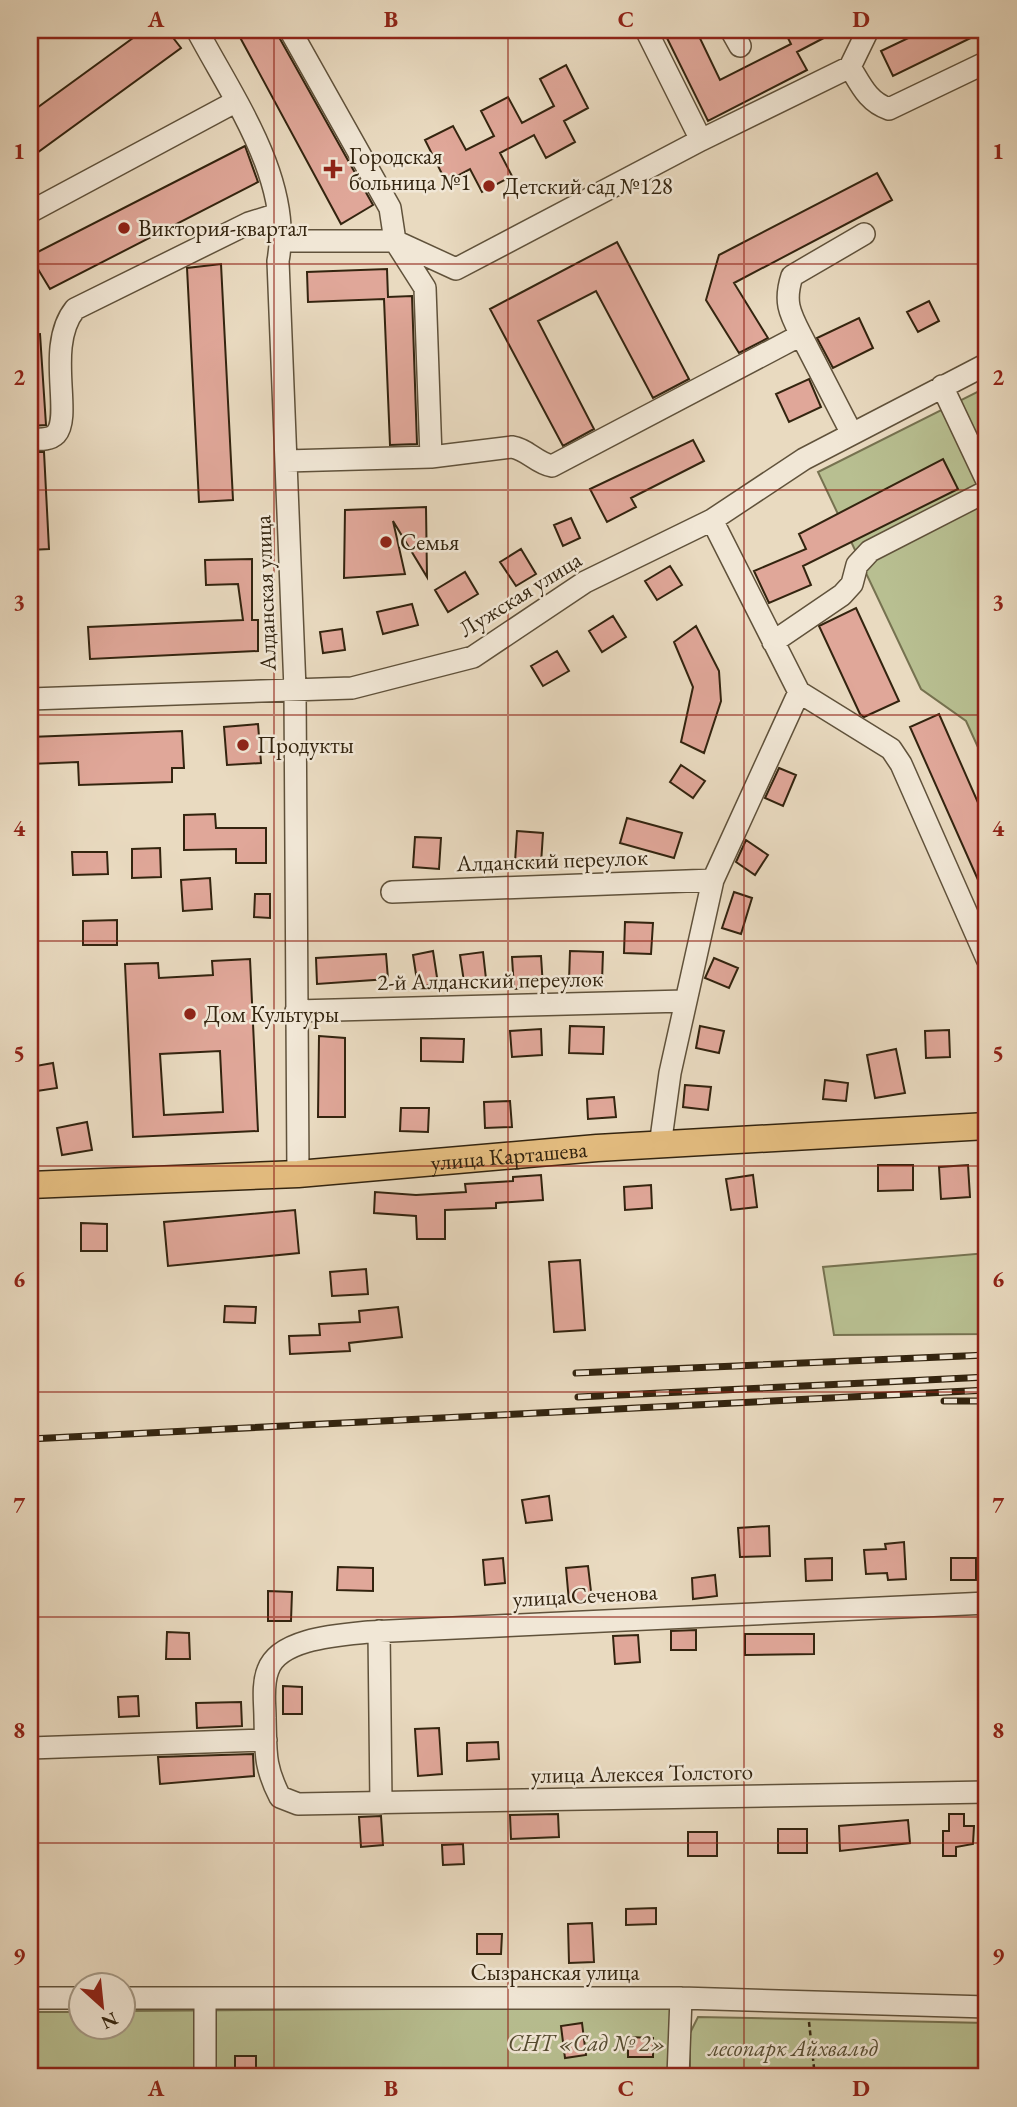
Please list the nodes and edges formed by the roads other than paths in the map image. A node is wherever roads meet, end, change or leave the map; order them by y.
1 (197, 30) edge
2 (290, 30) edge
3 (646, 30) edge
4 (868, 30) edge
5 (987, 62) edge
6 (850, 67) junction
7 (235, 102) junction
8 (701, 140) junction
9 (30, 212) edge
10 (278, 214) junction
11 (864, 234) dead end
12 (281, 241) junction
13 (395, 241) junction
14 (801, 335) junction
15 (987, 364) edge
16 (942, 386) junction
17 (852, 434) junction
18 (30, 439) edge
19 (431, 457) junction
20 (286, 461) junction
21 (987, 481) edge
22 (987, 491) edge
23 (712, 520) junction
24 (774, 642) junction
25 (295, 689) junction
26 (799, 692) junction
27 (30, 699) edge
28 (713, 880) junction
29 (392, 892) dead end
30 (987, 959) edge
31 (685, 1001) junction
32 (296, 1011) junction
33 (987, 1126) edge
34 (660, 1146) junction
35 (298, 1174) junction
36 (30, 1185) edge
37 (987, 1603) edge
38 (379, 1631) junction
39 (266, 1740) junction
40 (30, 1748) edge
41 (987, 1792) edge
42 (298, 1804) joint
43 (381, 1804) junction
44 (30, 1998) edge
45 (66, 1998) edge
46 (136, 1998) edge
47 (205, 1998) junction
48 (681, 1998) junction
49 (987, 2007) edge
50 (205, 2077) edge
51 (678, 2077) edge

1 - 7 street, Алданская улица
2 - 13 street
3 - 8 street
4 - 6 street
5 - 6 street
6 - 8 street
7 - 9 street
7 - 10 street, Алданская улица
8 - 13 street
10 - 12 street, Алданская улица
10 - 18 street
11 - 14 street
12 - 13 street
12 - 20 street, Алданская улица
13 - 19 street
14 - 17 street
14 - 19 street
15 - 16 street, Лужская улица
16 - 17 street, Лужская улица
16 - 21 street
17 - 23 street, Лужская улица
19 - 20 street
20 - 25 street, Алданская улица
22 - 24 street
23 - 24 street
23 - 25 street, Лужская улица
24 - 26 street
25 - 27 street, Лужская улица
25 - 32 street, Алданская улица
26 - 28 street
26 - 30 street
28 - 29 street, Алданский переулок
28 - 31 street
31 - 32 street, 2-й Алданский переулок
31 - 34 street
32 - 35 street, Алданская улица
33 - 34 main road, улица Карташева
34 - 35 main road, улица Карташева
35 - 36 main road, улица Карташева
37 - 38 street, улица Сеченова
38 - 39 street, улица Сеченова
38 - 43 street
39 - 40 street
39 - 42 street, улица Сеченова
41 - 43 street, улица Алексея Толстого
42 - 43 street, улица Алексея Толстого
44 - 45 street
46 - 47 street, Сызранская улица
47 - 48 street, Сызранская улица
47 - 50 street
48 - 49 street, Сызранская улица
48 - 51 street

